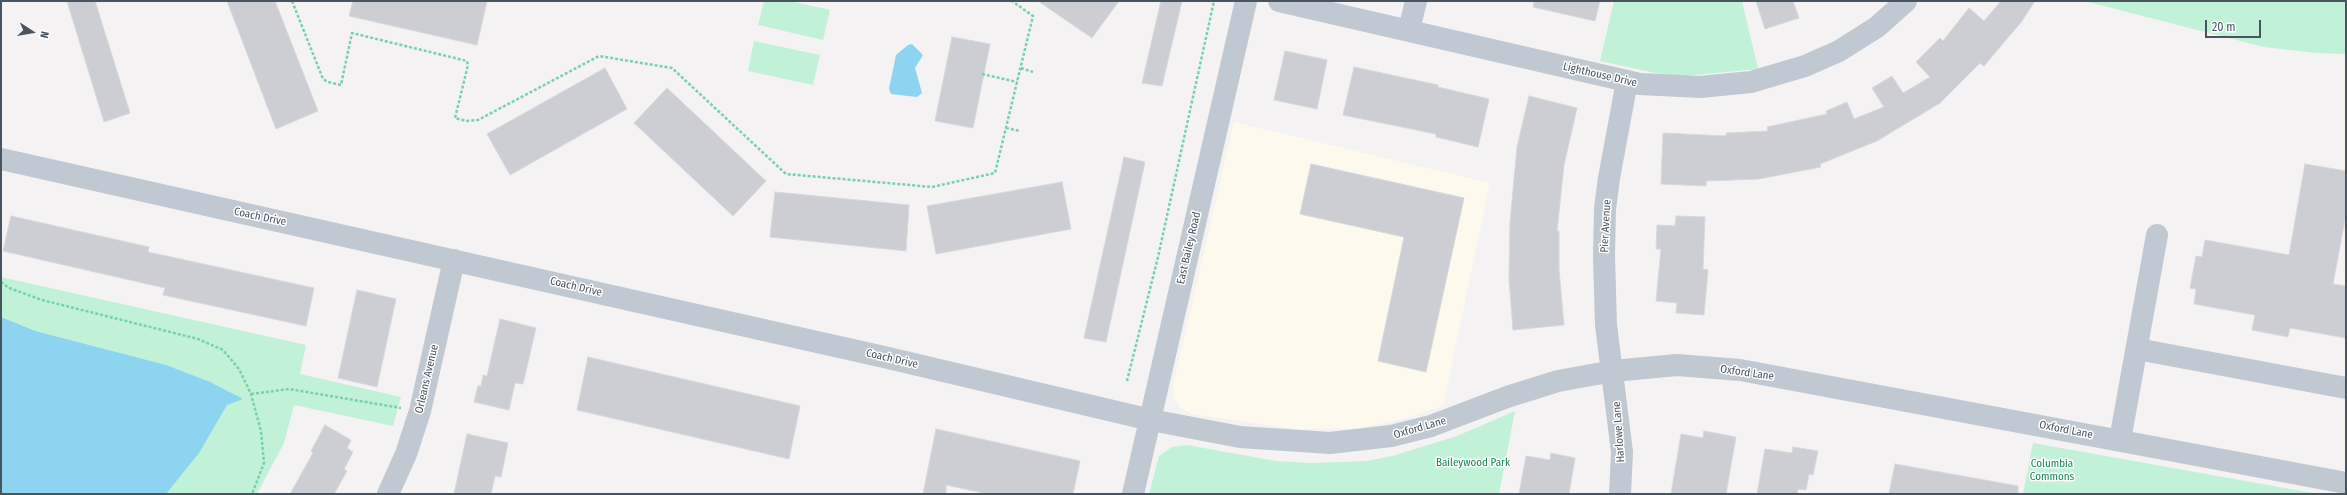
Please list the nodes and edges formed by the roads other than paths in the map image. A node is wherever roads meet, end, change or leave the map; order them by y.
1 (1246, 1) edge
2 (1279, 1) edge
3 (1416, 1) edge
4 (1906, 1) edge
5 (1409, 30) junction
6 (1627, 81) junction
7 (1, 159) edge
8 (2157, 236) dead end
9 (454, 260) junction
10 (2137, 349) junction
11 (1612, 371) junction
12 (2346, 388) edge
13 (1150, 420) junction
14 (2120, 440) junction
15 (2346, 483) edge
16 (388, 494) edge
17 (1133, 494) edge
18 (1620, 494) edge

1 - 13 street, East Bailey Road
2 - 5 street, Lighthouse Drive
3 - 5 street
4 - 6 street, Lighthouse Drive
5 - 6 street, Lighthouse Drive
6 - 11 street, Pier Avenue
7 - 9 street, Coach Drive
8 - 10 street
9 - 13 street, Coach Drive
9 - 16 street, Orleans Avenue
10 - 12 street
10 - 14 street
11 - 13 street, Oxford Lane
11 - 14 street, Oxford Lane
11 - 18 street, Harlowe Lane
13 - 17 street, East Bailey Road
14 - 15 street, Oxford Lane

